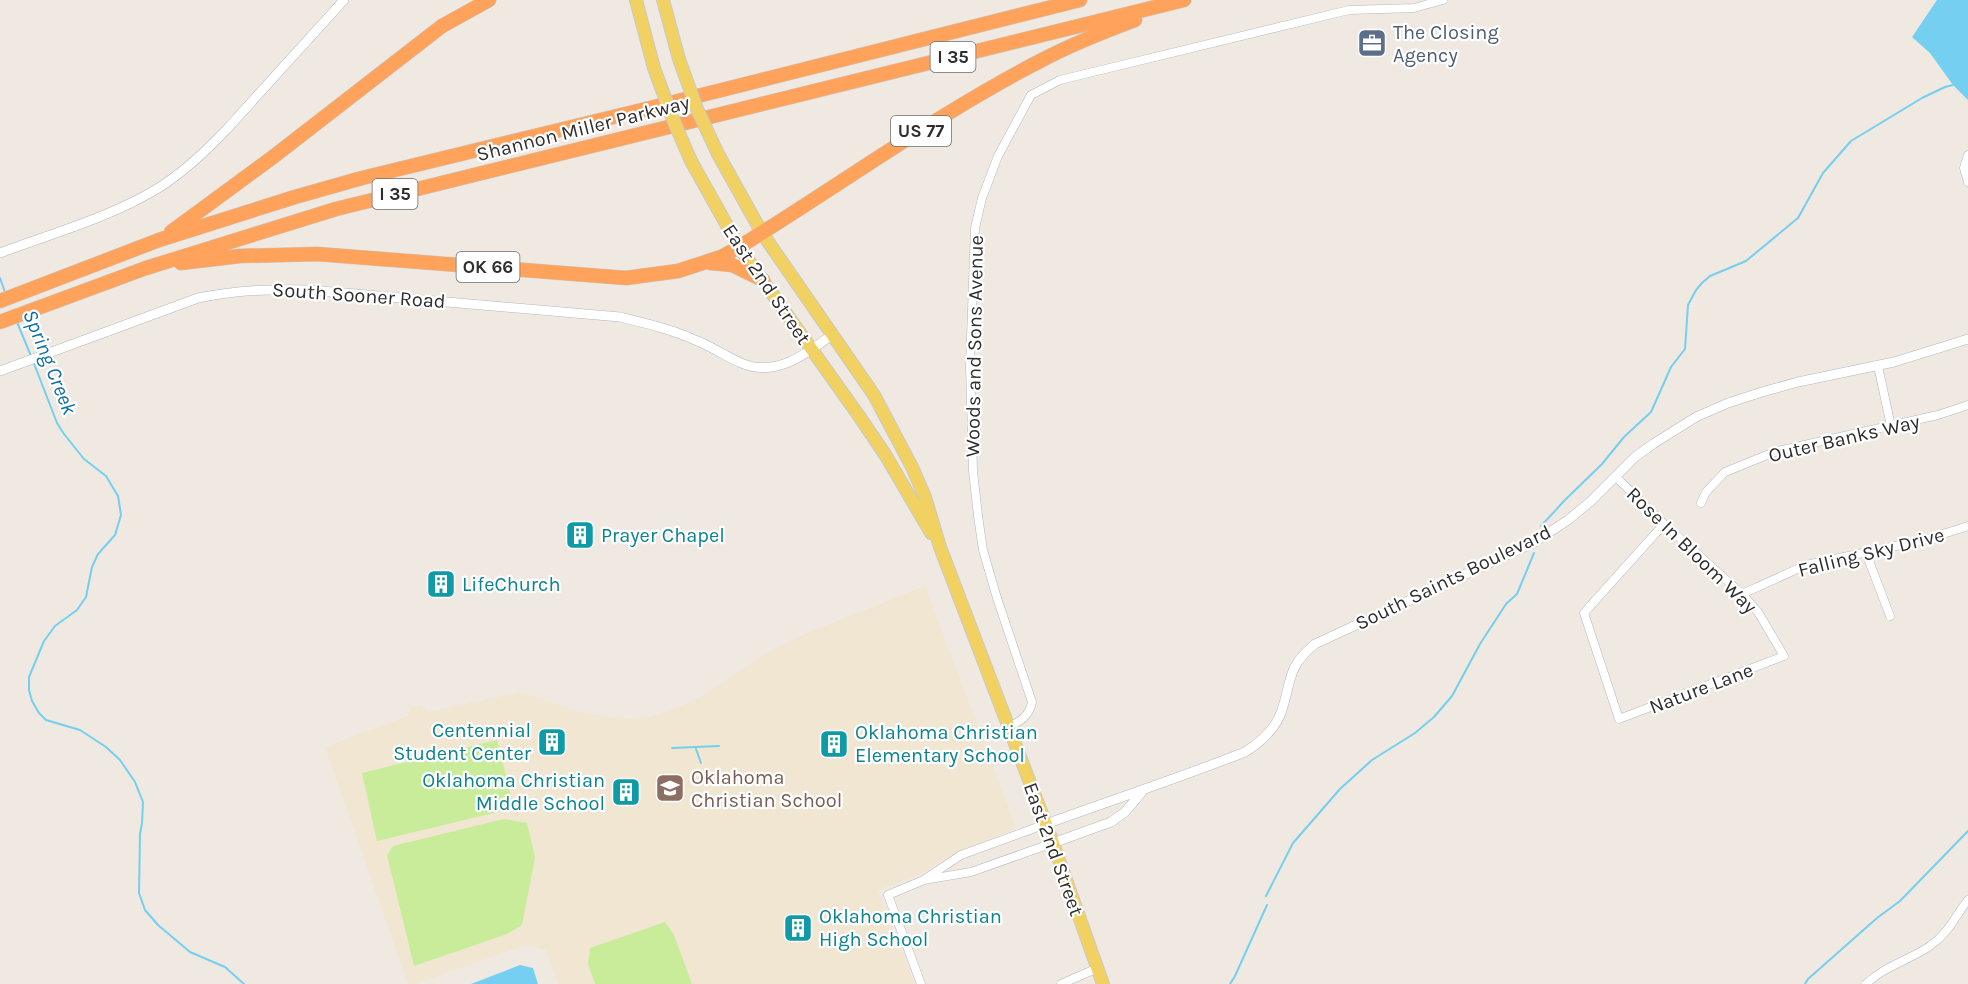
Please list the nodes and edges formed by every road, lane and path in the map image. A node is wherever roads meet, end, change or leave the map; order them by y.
1 (344, 0) edge
2 (489, 0) edge
3 (636, 0) edge
4 (663, 0) edge
5 (1080, 0) edge
6 (1184, 0) edge
7 (1443, 0) edge
8 (1968, 155) edge
9 (1968, 182) edge
10 (762, 233) junction
11 (159, 240) junction
12 (739, 247) junction
13 (4, 252) edge
14 (705, 263) junction
15 (146, 268) junction
16 (763, 280) junction
17 (0, 301) edge
18 (0, 322) edge
19 (833, 334) junction
20 (1968, 339) edge
21 (812, 349) junction
22 (1878, 366) junction
23 (5, 369) edge
24 (1968, 405) edge
25 (1891, 426) junction
26 (1616, 477) junction
27 (1701, 503) dead end
28 (1664, 524) junction
29 (1968, 526) edge
30 (940, 547) junction
31 (1866, 553) junction
32 (1742, 594) junction
33 (1890, 616) dead end
34 (1784, 656) joint
35 (1009, 727) junction
36 (1143, 791) junction
37 (1046, 824) junction
38 (1053, 843) junction
39 (924, 880) junction
40 (1968, 900) edge
41 (1098, 968) junction
42 (921, 984) edge
43 (1061, 984) edge
44 (1103, 984) edge
45 (1866, 984) edge

1 - 13 street
2 - 11 highway
3 - 12 main road, East 2nd Street, bridge
4 - 10 main road, East 2nd Street, bridge
5 - 11 highway, Shannon Miller Parkway / I 35
6 - 10 highway, US 77
6 - 15 highway, Shannon Miller Parkway / I 35
7 - 35 street, Woods and Sons Avenue
8 - 9 street
10 - 12 highway, US 77
10 - 19 main road, East 2nd Street
11 - 17 highway, Shannon Miller Parkway / I 35
12 - 14 highway
12 - 16 main road, East 2nd Street
14 - 15 highway, OK 66
14 - 16 highway, OK 66
15 - 18 highway, Shannon Miller Parkway / I 35
16 - 21 main road, East 2nd Street
19 - 21 street, South Sooner Road
19 - 30 main road, East 2nd Street
20 - 22 street, South Saints Boulevard
21 - 23 street, South Sooner Road
21 - 30 main road, East 2nd Street
22 - 25 street
22 - 26 street, South Saints Boulevard
24 - 25 street, Outer Banks Way
25 - 27 street, Outer Banks Way
26 - 28 street, Rose In Bloom Way
26 - 36 street, South Saints Boulevard
28 - 32 street, Rose In Bloom Way
28 - 34 street, Nature Lane
29 - 31 street, Falling Sky Drive
30 - 35 main road, East 2nd Street
31 - 32 street, Falling Sky Drive
31 - 33 street
32 - 34 street, Rose In Bloom Way
35 - 37 main road, East 2nd Street
36 - 37 street, South Saints Boulevard
36 - 38 street, South Saints Boulevard
37 - 38 main road, East 2nd Street
37 - 39 street, South Saints Boulevard
38 - 39 street, South Saints Boulevard
38 - 41 main road, East 2nd Street
39 - 42 street, South Saints Boulevard
40 - 45 street
41 - 43 street
41 - 44 main road, East 2nd Street

